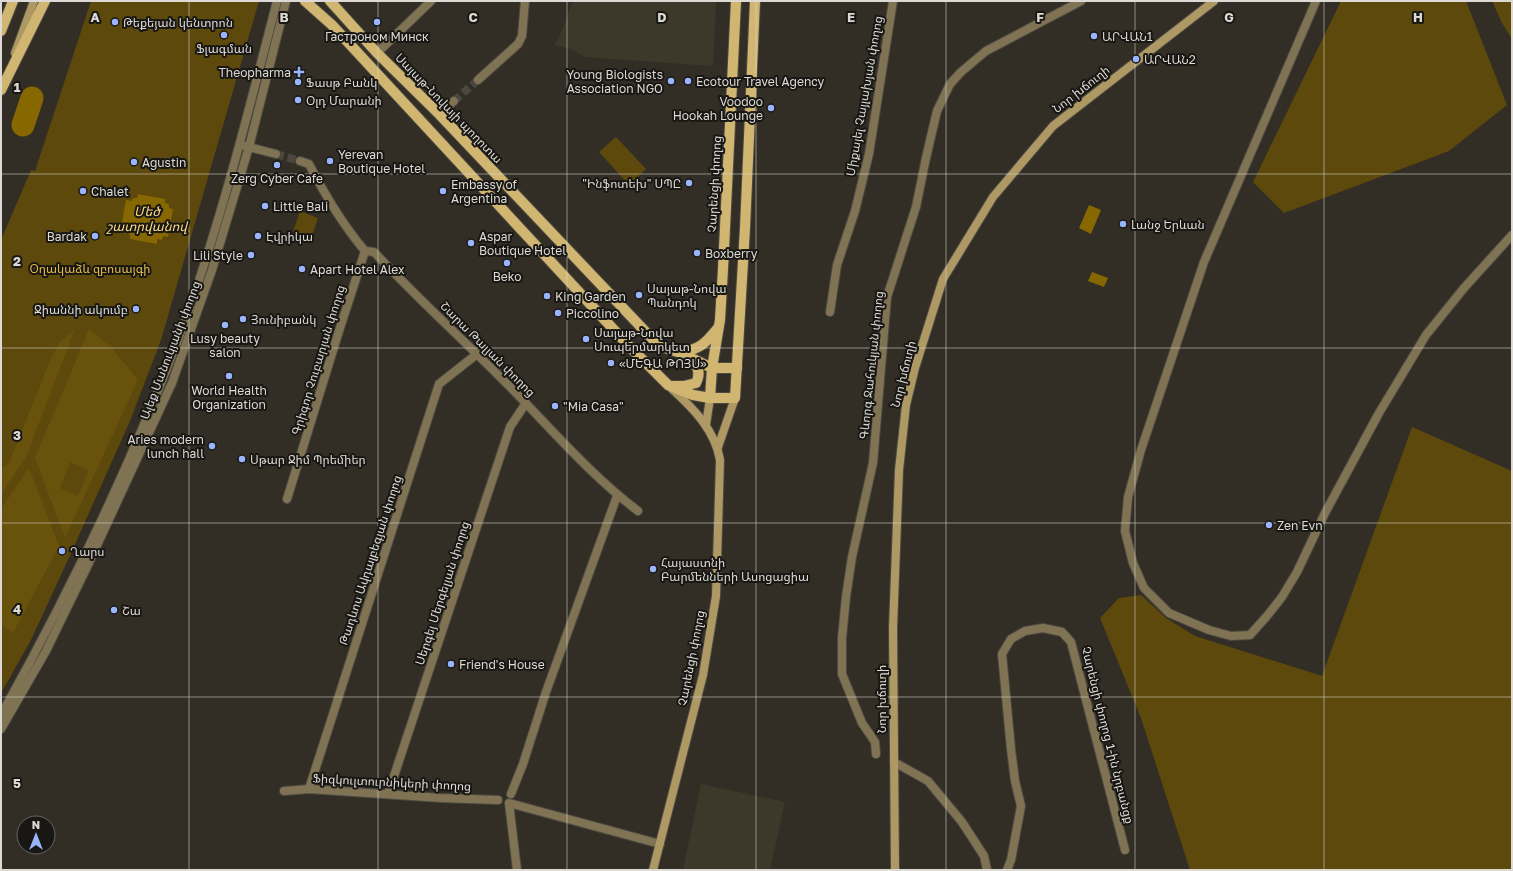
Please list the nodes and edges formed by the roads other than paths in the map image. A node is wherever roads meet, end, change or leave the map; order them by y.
1 (13, 1) edge
2 (34, 1) edge
3 (45, 1) edge
4 (277, 1) edge
5 (286, 1) edge
6 (305, 1) edge
7 (330, 1) edge
8 (430, 1) edge
9 (525, 1) edge
10 (736, 1) edge
11 (755, 1) edge
12 (893, 1) edge
13 (1080, 1) edge
14 (1214, 1) edge
15 (1316, 1) edge
16 (1, 31) edge
17 (377, 52) junction
18 (5, 80) junction
19 (478, 80) tunnel mouth
20 (1, 90) edge
21 (454, 101) tunnel mouth
22 (438, 114) junction
23 (240, 145) junction
24 (249, 147) junction
25 (276, 154) tunnel mouth
26 (300, 161) tunnel mouth
27 (1512, 235) edge
28 (365, 251) junction
29 (830, 312) dead end
30 (718, 328) junction
31 (477, 354) junction
32 (684, 355) junction
33 (712, 368) junction
34 (737, 368) junction
35 (668, 385) junction
36 (710, 398) junction
37 (735, 398) junction
38 (526, 403) junction
39 (706, 425) junction
40 (718, 447) junction
41 (617, 496) junction
42 (287, 499) dead end
43 (638, 511) dead end
44 (1, 715) edge
45 (1, 729) edge
46 (876, 754) dead end
47 (894, 762) junction
48 (309, 789) junction
49 (284, 791) dead end
50 (388, 794) junction
51 (510, 799) junction
52 (498, 800) dead end
53 (660, 844) junction
54 (1125, 850) dead end
55 (517, 870) edge
56 (653, 870) edge
57 (895, 870) edge
58 (987, 870) edge
59 (1007, 870) edge

1 - 16 main road
2 - 18 main road
3 - 18 main road
4 - 23 street, Ալեք Մանուկյանի փողոց
5 - 24 street, Ալեք Մանուկյանի փողոց
6 - 35 main road
7 - 17 main road, Սայաթ-Նովայի պողոտա
8 - 17 street
9 - 19 street
10 - 30 main road, Չարենցի փողոց
11 - 34 main road, Չարենցի փողոց
12 - 29 street, Միքայել Չայլախյան փողոց
13 - 46 street, Գևորգ Ջահուկյան փողոց
14 - 47 main road, Նոր խճուղի
15 - 27 street
17 - 22 main road, Սայաթ-Նովայի պողոտա
18 - 20 main road
21 - 22 street
22 - 32 main road, Սայաթ-Նովայի պողոտա
23 - 24 street
23 - 44 street, Ալեք Մանուկյանի փողոց
24 - 25 street
24 - 45 street, Ալեք Մանուկյանի փողոց
26 - 28 street, Շարա Թալյան փողոց
28 - 31 street, Շարա Թալյան փողոց
28 - 42 street, Գրիգոր Չուբարյան փողոց
30 - 32 main road
30 - 33 main road, Չարենցի փողոց
31 - 38 street, Շարա Թալյան փողոց
31 - 48 street, Թադևոս Ավդալբեգյան փողոց
32 - 33 main road, Սայաթ-Նովայի պողոտա
32 - 35 main road
33 - 34 main road
33 - 36 main road, Չարենցի փողոց
34 - 37 main road, Չարենցի փողոց
35 - 36 main road
35 - 39 main road
36 - 37 main road
36 - 39 main road, Չարենցի փողոց
37 - 40 main road, Չարենցի փողոց
38 - 41 street, Շարա Թալյան փողոց
38 - 50 street, Սերգեյ Մերգելյան փողոց
39 - 40 main road, Չարենցի փողոց
40 - 53 main road, Չարենցի փողոց
41 - 43 street, Շարա Թալյան փողոց
41 - 51 street
47 - 57 main road, Նոր խճուղի
47 - 58 street
48 - 49 street, Ֆիզկուլտուրնիկերի փողոց
48 - 50 street, Ֆիզկուլտուրնիկերի փողոց
50 - 52 street, Ֆիզկուլտուրնիկերի փողոց
51 - 53 street
51 - 55 street
53 - 56 main road, Չարենցի փողոց
54 - 59 street, Չարենցի փողոց 1-ին նրբանցք

